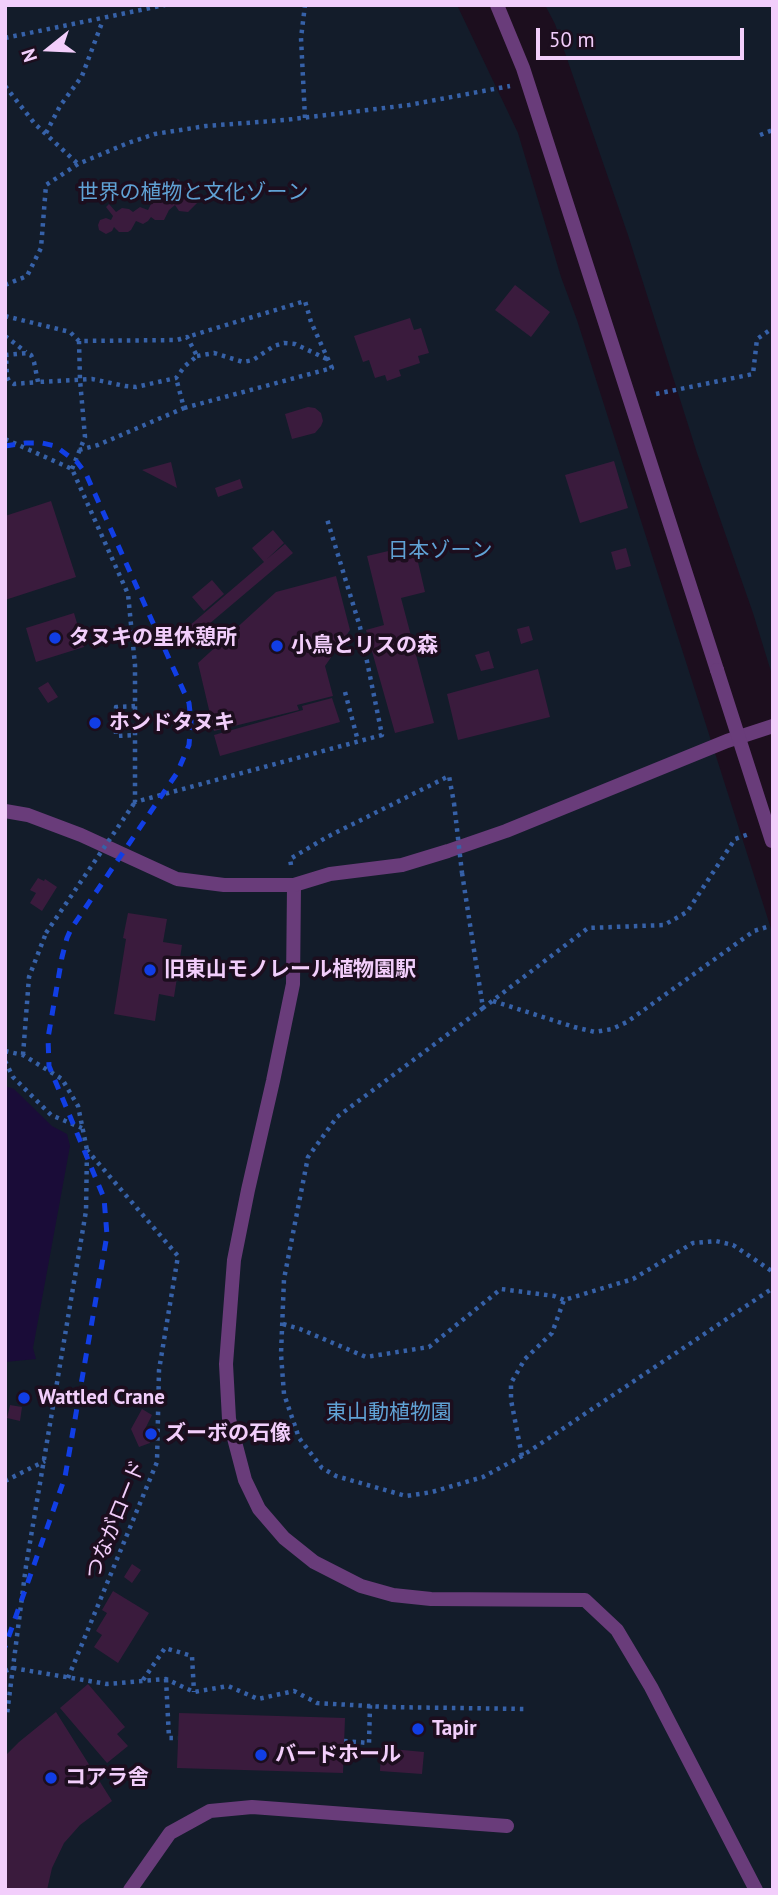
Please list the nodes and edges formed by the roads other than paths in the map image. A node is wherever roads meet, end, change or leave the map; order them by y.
1 (497, 5) edge
2 (773, 726) edge
3 (5, 811) edge
4 (773, 842) edge
5 (294, 885) junction
6 (507, 1826) dead end
7 (130, 1890) edge
8 (756, 1890) edge

1 - 4 street, bridge
2 - 5 street
3 - 5 street
5 - 8 street
6 - 7 street

